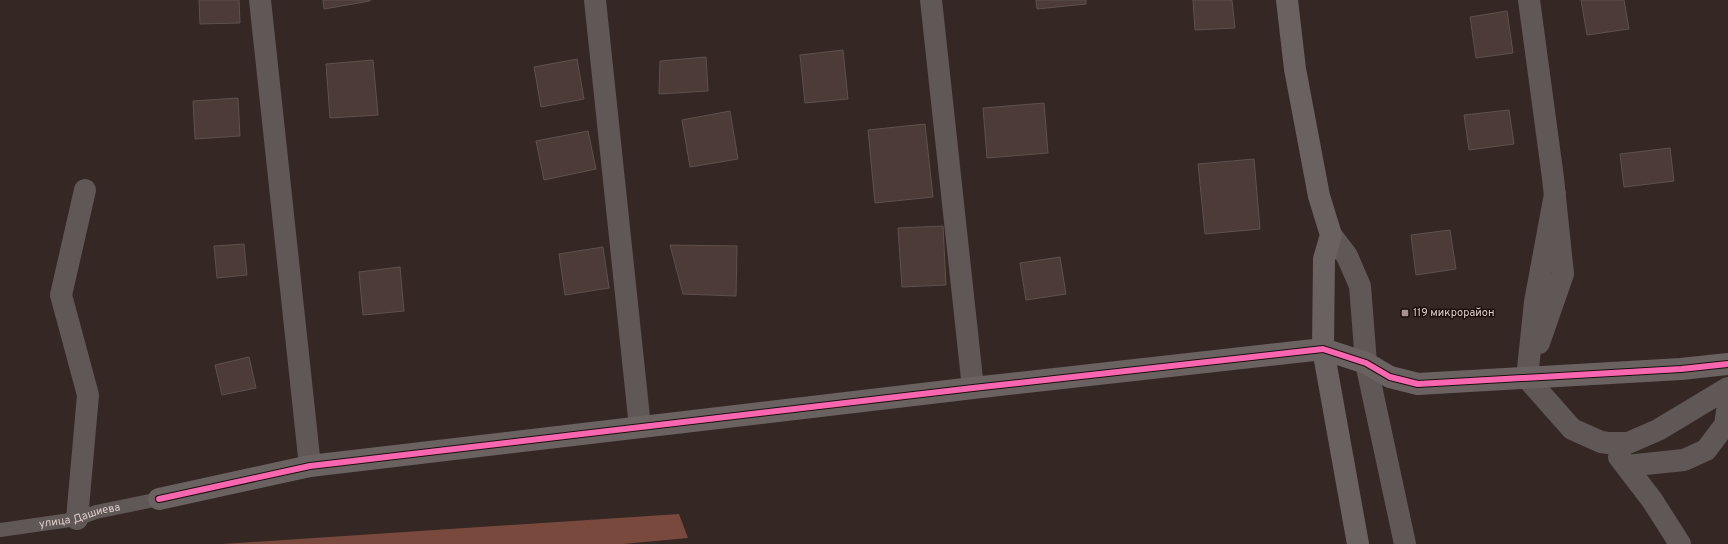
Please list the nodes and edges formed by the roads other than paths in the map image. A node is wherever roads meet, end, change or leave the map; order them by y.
1 (260, 0) edge
2 (595, 0) edge
3 (931, 0) edge
4 (1288, 0) edge
5 (1529, 0) edge
6 (85, 190) dead end
7 (1331, 235) junction
8 (1323, 350) junction
9 (1366, 363) junction
10 (1728, 364) edge
11 (1527, 378) junction
12 (973, 388) junction
13 (1728, 388) edge
14 (1728, 405) edge
15 (640, 426) junction
16 (1608, 443) junction
17 (310, 466) junction
18 (1626, 466) junction
19 (159, 499) joint
20 (77, 519) junction
21 (0, 530) edge
22 (1358, 544) edge
23 (1405, 544) edge
24 (1680, 544) edge

1 - 17 street
2 - 15 street
3 - 12 street
4 - 7 street
5 - 11 street
6 - 20 street
7 - 8 street
7 - 9 street
8 - 9 street
8 - 12 street
8 - 22 street
9 - 11 street
9 - 23 street
10 - 11 street
11 - 16 street
12 - 15 street
13 - 16 street
14 - 18 street
15 - 17 street
16 - 18 street
17 - 19 street
18 - 24 street
19 - 20 lane, улица Дашиева
20 - 21 lane, улица Дашиева

